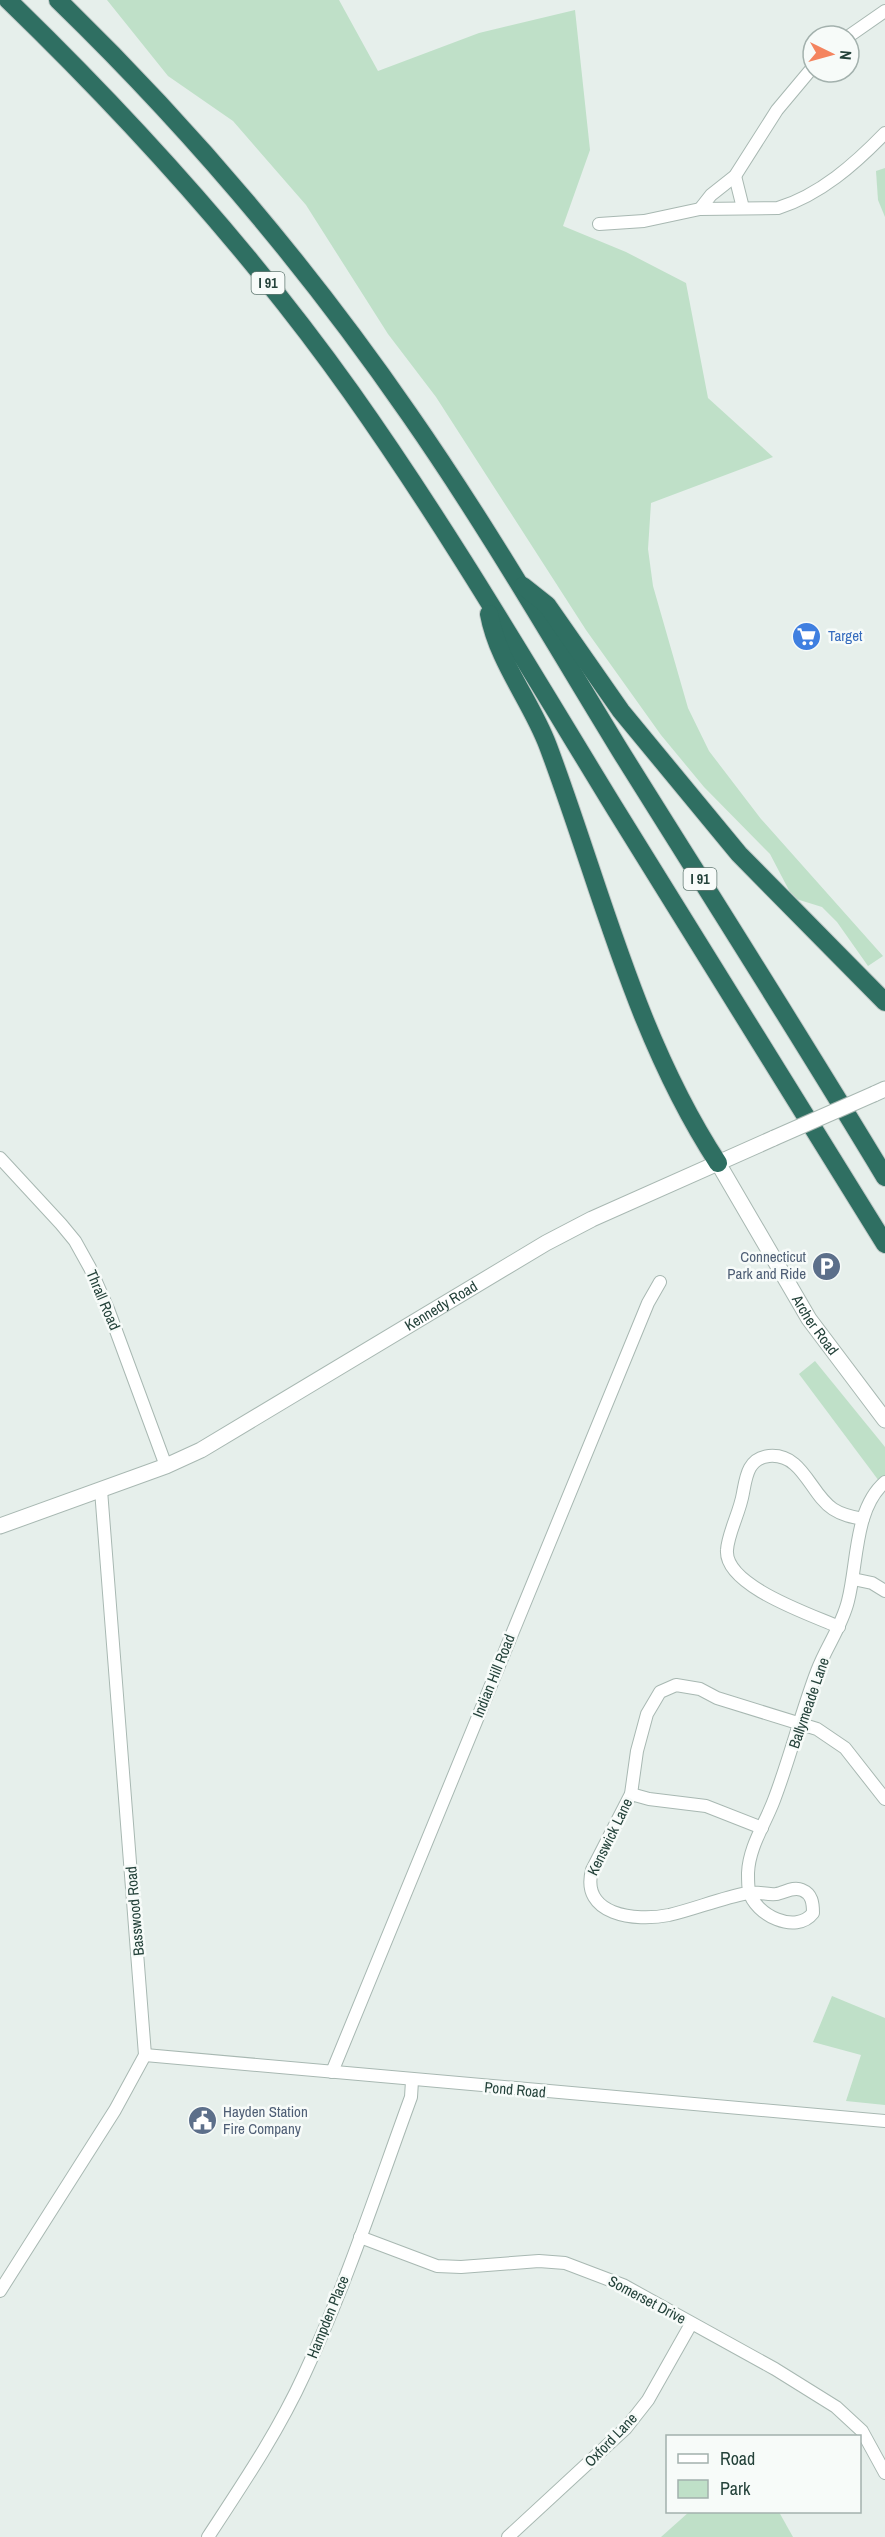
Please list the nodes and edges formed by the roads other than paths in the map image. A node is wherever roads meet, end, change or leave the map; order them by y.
1 (8, 0) edge
2 (58, 0) edge
3 (885, 11) edge
4 (861, 28) edge
5 (801, 81) edge
6 (885, 133) edge
7 (735, 176) junction
8 (743, 208) junction
9 (700, 209) junction
10 (599, 224) dead end
11 (516, 582) junction
12 (487, 600) junction
13 (885, 1002) edge
14 (879, 1091) edge
15 (0, 1158) edge
16 (718, 1163) junction
17 (885, 1177) edge
18 (885, 1244) edge
19 (660, 1282) dead end
20 (885, 1420) edge
21 (166, 1466) junction
22 (885, 1482) edge
23 (101, 1490) junction
24 (863, 1519) junction
25 (0, 1526) edge
26 (853, 1579) junction
27 (885, 1591) edge
28 (839, 1627) junction
29 (801, 1724) junction
30 (632, 1794) junction
31 (885, 1799) edge
32 (762, 1828) junction
33 (749, 1893) junction
34 (145, 2055) junction
35 (332, 2072) junction
36 (412, 2081) junction
37 (885, 2121) edge
38 (360, 2237) junction
39 (0, 2291) edge
40 (692, 2324) junction
41 (885, 2474) edge
42 (208, 2537) edge
43 (508, 2537) edge

1 - 12 highway, I 91
2 - 11 highway, I 91
3 - 4 street
5 - 7 street
6 - 8 street
7 - 8 street
7 - 9 street
8 - 9 street
9 - 10 street
11 - 13 highway
11 - 17 highway, I 91
12 - 16 highway
12 - 18 highway, I 91
14 - 16 street, Kennedy Road, bridge
15 - 21 street, Thrall Road
16 - 20 street, Archer Road
16 - 21 street, Kennedy Road
19 - 35 street, Indian Hill Road
21 - 23 street, Kennedy Road
22 - 24 street, Ballymeade Lane
23 - 25 street, Kennedy Road
23 - 34 street, Basswood Road
24 - 26 street, Ballymeade Lane
24 - 28 street
26 - 27 street
26 - 28 street, Ballymeade Lane
28 - 29 street, Ballymeade Lane
29 - 30 street, Kenswick Lane
29 - 31 street, Kenswick Lane
29 - 32 street, Ballymeade Lane
30 - 32 street
30 - 33 street, Kenswick Lane
32 - 33 street, Ballymeade Lane
33 - 33 street
34 - 35 street, Pond Road
34 - 39 street
35 - 36 street, Pond Road
36 - 37 street, Pond Road
36 - 38 street, Hampden Place
38 - 40 street, Somerset Drive
38 - 42 street, Hampden Place
40 - 41 street, Somerset Drive
40 - 43 street, Oxford Lane

